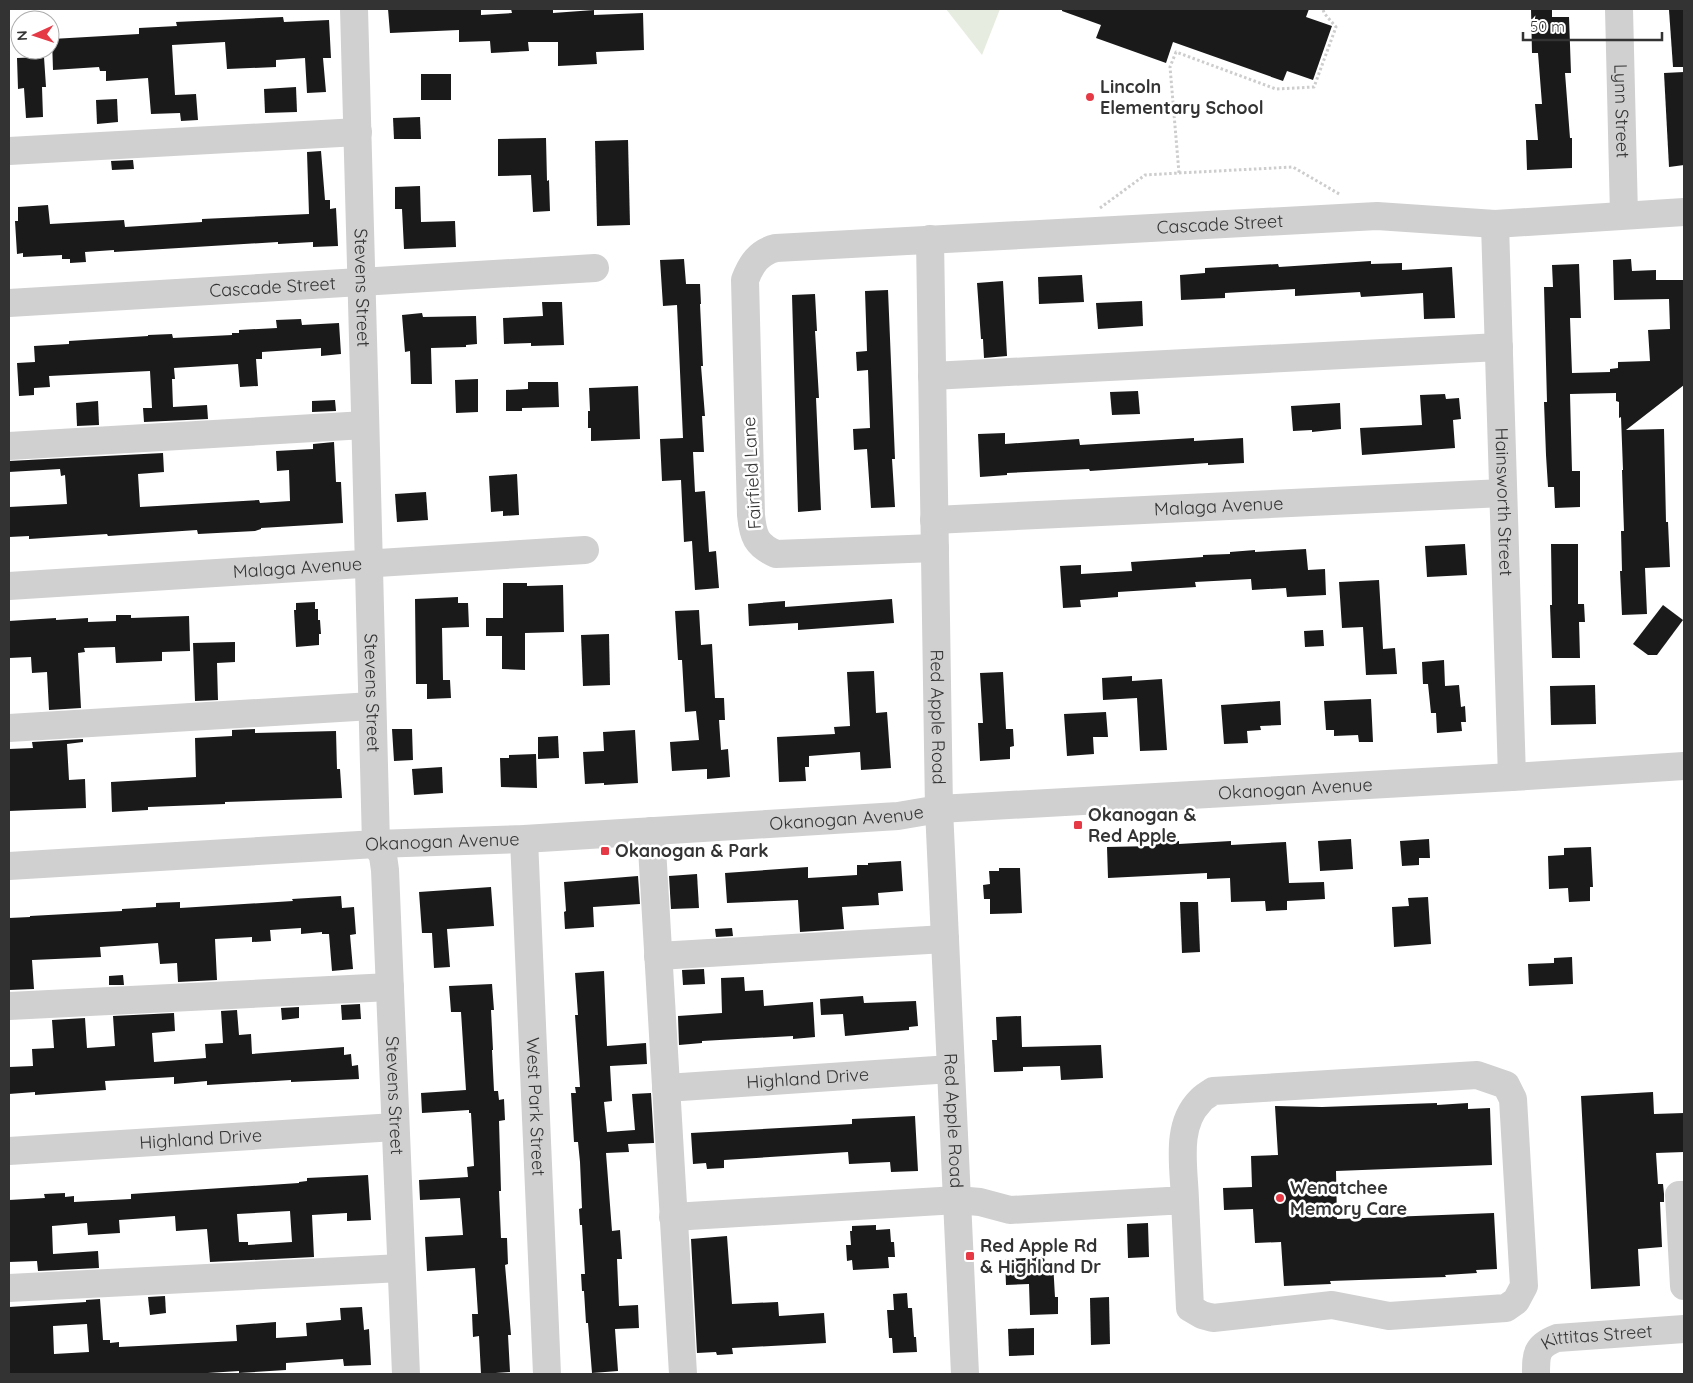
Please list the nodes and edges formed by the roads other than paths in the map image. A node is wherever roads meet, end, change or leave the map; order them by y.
1 (354, 9) edge
2 (1619, 9) edge
3 (358, 132) junction
4 (9, 151) edge
5 (1684, 212) edge
6 (1624, 215) junction
7 (1496, 224) junction
8 (930, 239) junction
9 (759, 257) joint
10 (595, 268) dead end
11 (363, 281) junction
12 (9, 303) edge
13 (1499, 347) junction
14 (932, 376) junction
15 (365, 425) junction
16 (9, 446) edge
17 (1503, 493) junction
18 (934, 520) junction
19 (935, 548) junction
20 (585, 550) dead end
21 (368, 565) junction
22 (9, 586) edge
23 (372, 706) junction
24 (9, 728) edge
25 (1684, 766) edge
26 (1512, 778) junction
27 (939, 809) junction
28 (651, 831) junction
29 (524, 839) junction
30 (376, 844) junction
31 (9, 866) edge
32 (945, 939) junction
33 (658, 956) junction
34 (390, 986) junction
35 (9, 1006) edge
36 (951, 1070) junction
37 (666, 1088) junction
38 (395, 1127) junction
39 (9, 1151) edge
40 (1684, 1194) edge
41 (957, 1200) junction
42 (1185, 1200) junction
43 (673, 1217) junction
44 (401, 1268) junction
45 (1684, 1286) edge
46 (9, 1288) edge
47 (1684, 1329) edge
48 (406, 1374) edge
49 (547, 1374) edge
50 (683, 1374) edge
51 (965, 1374) edge
52 (1536, 1374) edge

1 - 3 street, Stevens Street
2 - 6 street, Lynn Street
3 - 4 street
3 - 11 street, Stevens Street
5 - 6 street, Cascade Street
6 - 7 street, Cascade Street
7 - 8 street, Cascade Street
7 - 13 street, Hainsworth Street
8 - 9 street, Cascade Street
8 - 14 street, Red Apple Road
9 - 19 street, Fairfield Lane
10 - 11 street, Cascade Street
11 - 12 street, Cascade Street
11 - 15 street, Stevens Street
13 - 14 street
13 - 17 street, Hainsworth Street
14 - 18 street, Red Apple Road
15 - 16 street
15 - 21 street, Stevens Street
17 - 18 street, Malaga Avenue
17 - 26 street, Hainsworth Street
18 - 19 street, Red Apple Road
19 - 27 street, Red Apple Road
20 - 21 street, Malaga Avenue
21 - 22 street, Malaga Avenue
21 - 23 street, Stevens Street
23 - 24 street
23 - 30 street, Stevens Street
25 - 26 street, Okanogan Avenue
26 - 27 street, Okanogan Avenue
27 - 28 street, Okanogan Avenue
27 - 32 street, Red Apple Road
28 - 29 street, Okanogan Avenue
28 - 33 street
29 - 30 street, Okanogan Avenue
29 - 49 street, West Park Street
30 - 31 street, Okanogan Avenue
30 - 34 street, Stevens Street
32 - 33 street
32 - 36 street, Red Apple Road
33 - 37 street
34 - 35 street
34 - 38 street, Stevens Street
36 - 37 street, Highland Drive
36 - 41 street, Red Apple Road
37 - 43 street
38 - 39 street, Highland Drive
38 - 44 street, Stevens Street
40 - 45 street
41 - 42 street
41 - 43 street
41 - 51 street, Red Apple Road
42 - 42 street
43 - 50 street
44 - 46 street
44 - 48 street, Stevens Street
47 - 52 street, Kittitas Street

